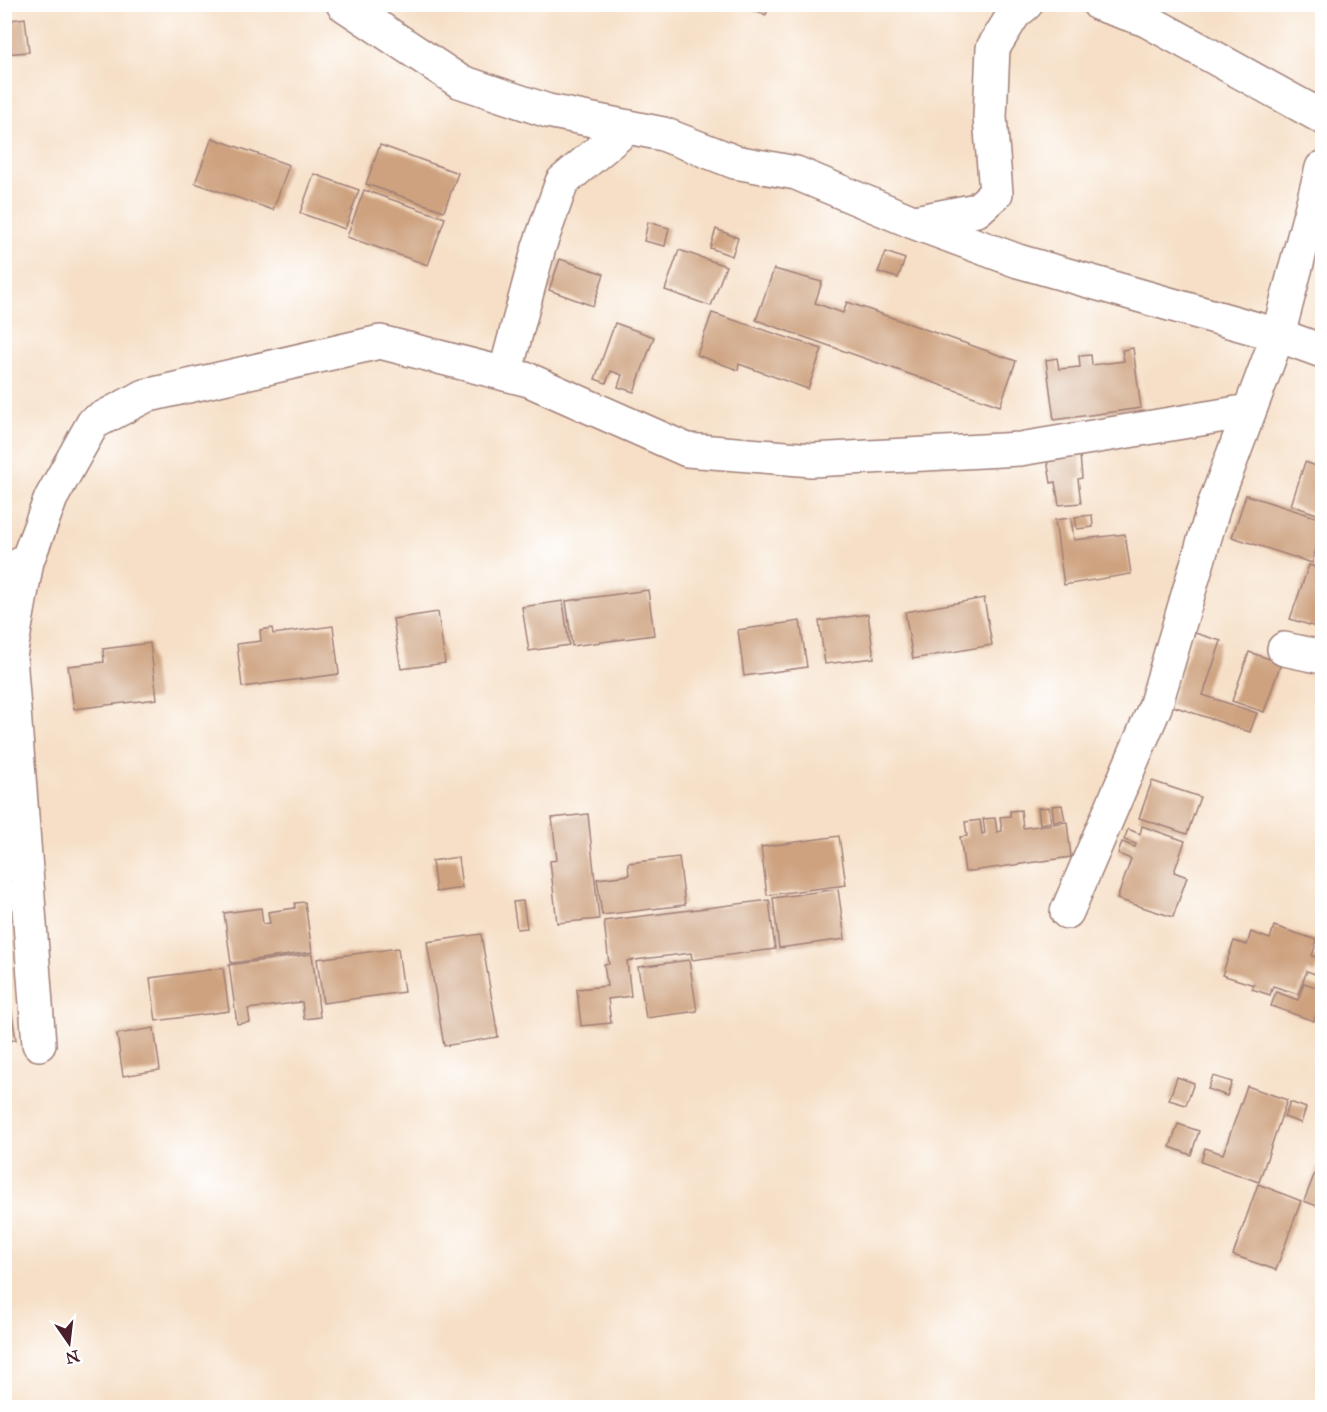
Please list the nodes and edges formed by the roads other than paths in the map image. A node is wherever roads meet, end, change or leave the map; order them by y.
1 (343, 4) edge
2 (1026, 4) edge
3 (1099, 4) edge
4 (1323, 117) edge
5 (628, 127) junction
6 (1323, 168) edge
7 (913, 222) junction
8 (1278, 335) junction
9 (1323, 351) edge
10 (505, 374) junction
11 (1250, 411) junction
12 (16, 567) edge
13 (1284, 649) dead end
14 (1323, 657) edge
15 (1067, 912) dead end
16 (39, 1044) dead end

1 - 5 street
2 - 7 street
3 - 4 street
5 - 7 street
5 - 10 street
6 - 8 street
7 - 8 street
8 - 9 street
8 - 11 street
10 - 11 street
10 - 12 street
11 - 15 street
12 - 16 street
13 - 14 street

